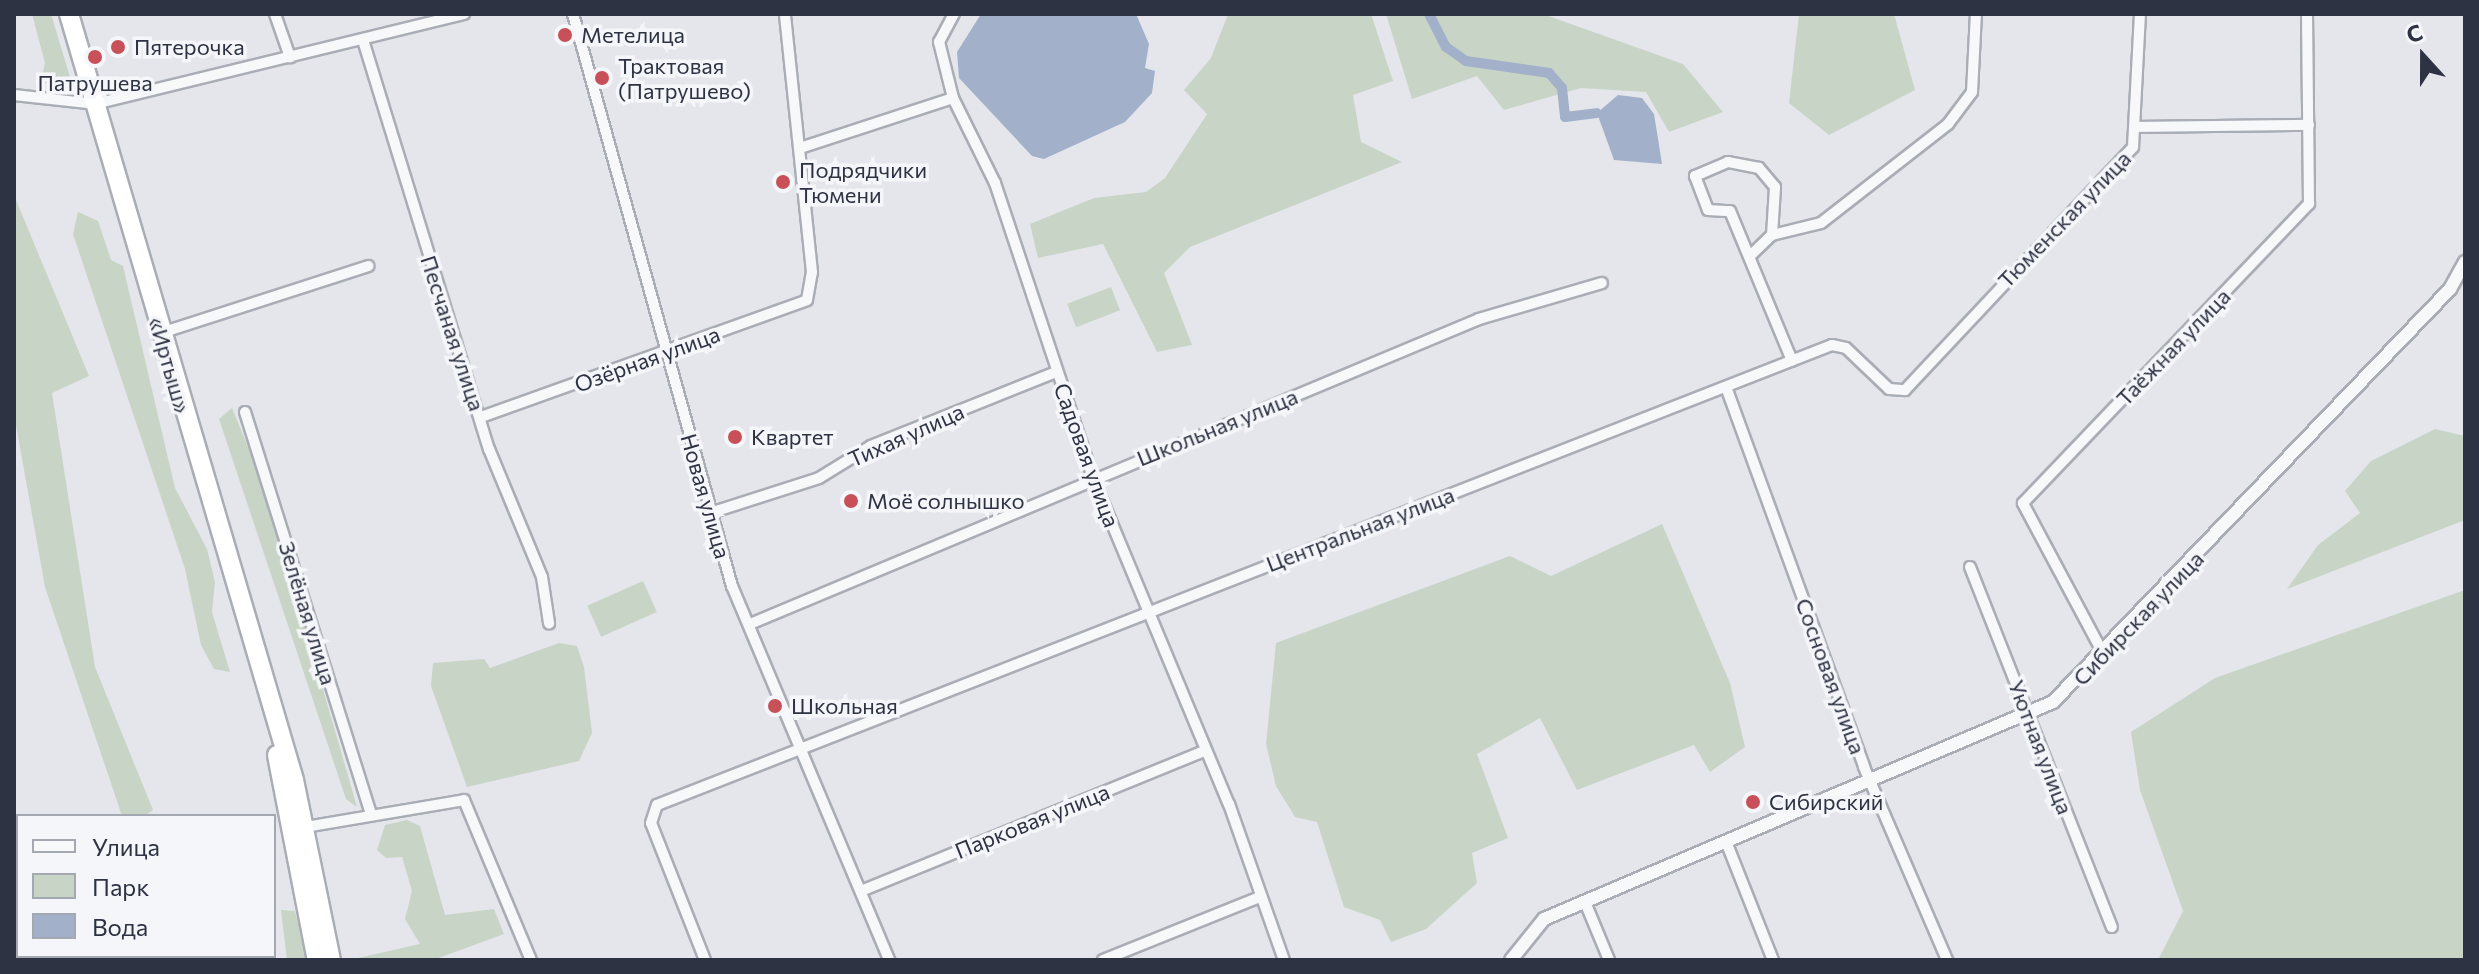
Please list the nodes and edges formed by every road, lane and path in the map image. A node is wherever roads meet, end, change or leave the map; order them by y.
1 (69, 14) edge
2 (275, 14) edge
3 (464, 14) edge
4 (573, 14) edge
5 (785, 14) edge
6 (954, 14) edge
7 (1976, 14) edge
8 (2140, 14) edge
9 (2307, 14) edge
10 (363, 40) junction
11 (290, 57) junction
12 (14, 95) edge
13 (953, 98) junction
14 (95, 104) junction
15 (2309, 125) junction
16 (2139, 127) junction
17 (800, 148) junction
18 (1772, 235) junction
19 (1750, 256) junction
20 (2465, 262) edge
21 (368, 266) dead end
22 (1602, 283) dead end
23 (161, 333) junction
24 (667, 352) junction
25 (1792, 361) junction
26 (1056, 372) junction
27 (1726, 387) junction
28 (1905, 390) joint
29 (245, 412) dead end
30 (481, 417) junction
31 (1093, 478) junction
32 (710, 513) junction
33 (1970, 567) dead end
34 (1149, 611) junction
35 (549, 623) dead end
36 (750, 624) junction
37 (2104, 655) junction
38 (2030, 714) junction
39 (272, 716) junction
40 (804, 751) junction
41 (1204, 751) junction
42 (1871, 781) junction
43 (371, 814) junction
44 (305, 827) junction
45 (1727, 844) junction
46 (861, 891) junction
47 (1260, 897) junction
48 (1585, 902) junction
49 (2112, 927) dead end
50 (317, 960) edge
51 (331, 960) edge
52 (531, 960) edge
53 (705, 960) edge
54 (889, 960) edge
55 (1103, 960) edge
56 (1284, 960) edge
57 (1511, 960) edge
58 (1609, 960) edge
59 (1773, 960) edge
60 (1947, 960) edge

1 - 14 highway, «Иртыш»
2 - 11 street
3 - 10 street
4 - 24 street, Новая улица
5 - 17 street
6 - 13 street, Садовая улица
7 - 18 street
8 - 16 street, Тюменская улица
9 - 15 street, Таёжная улица
10 - 11 street
10 - 30 street, Песчаная улица
11 - 14 street
12 - 14 street
13 - 17 street
13 - 26 street, Садовая улица
14 - 23 highway, «Иртыш»
15 - 16 street
15 - 37 street, Таёжная улица
16 - 28 street, Тюменская улица
17 - 24 street, Озёрная улица
18 - 19 street
18 - 19 street
19 - 25 street
20 - 37 street, Сибирская улица
21 - 23 street
22 - 31 street, Школьная улица
23 - 39 highway, «Иртыш»
24 - 30 street, Озёрная улица
24 - 32 street, Новая улица
25 - 27 street, Центральная улица
25 - 28 street, Центральная улица
26 - 31 street, Садовая улица
26 - 32 street, Тихая улица
27 - 34 street, Центральная улица
27 - 42 street, Сосновая улица
29 - 43 street, Зелёная улица
30 - 35 street, Песчаная улица
31 - 34 street, Садовая улица
31 - 36 street, Школьная улица
32 - 36 street, Новая улица
33 - 38 street, Уютная улица
34 - 40 street, Центральная улица
34 - 41 street, Садовая улица
36 - 40 street, Новая улица
37 - 38 street, Сибирская улица
38 - 42 street, Сибирская улица
38 - 49 street, Уютная улица
39 - 44 highway, «Иртыш»
39 - 50 highway, «Иртыш»
40 - 46 street, Новая улица
40 - 53 street
41 - 46 street, Парковая улица
41 - 47 street, Садовая улица
42 - 45 street, Сибирская улица
42 - 60 street, Сосновая улица
43 - 44 street
43 - 52 street
44 - 51 highway, «Иртыш»
45 - 48 street, Сибирская улица
45 - 59 street
46 - 54 street, Новая улица
47 - 55 street
47 - 56 street, Садовая улица
48 - 57 street, Сибирская улица
48 - 58 street

